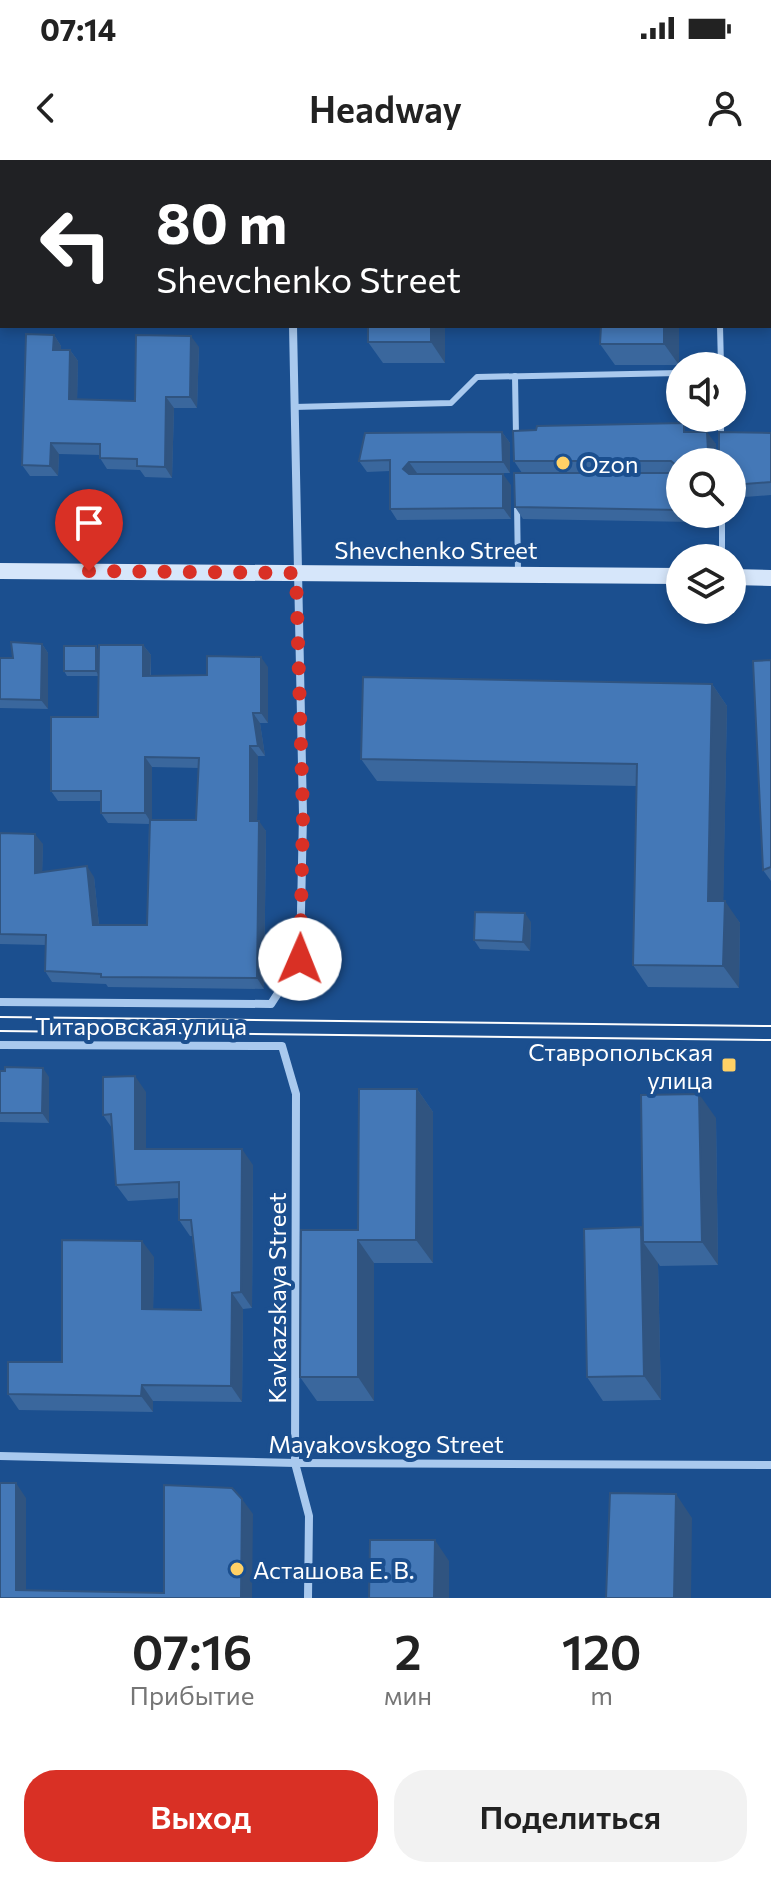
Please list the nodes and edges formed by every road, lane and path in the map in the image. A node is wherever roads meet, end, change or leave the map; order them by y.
1 (293, 328) edge
2 (720, 328) edge
3 (721, 352) edge
4 (666, 373) edge
5 (515, 376) junction
6 (294, 407) junction
7 (721, 432) edge
8 (722, 448) edge
9 (516, 451) edge
10 (517, 495) edge
11 (0, 571) edge
12 (296, 573) junction
13 (518, 573) junction
14 (666, 576) edge
15 (746, 577) edge
16 (771, 578) edge
17 (0, 1002) edge
18 (0, 1045) edge
19 (282, 1046) joint
20 (0, 1456) edge
21 (295, 1463) junction
22 (771, 1465) edge
23 (308, 1598) edge

1 - 6 street
2 - 3 lane
4 - 5 lane
5 - 6 lane
5 - 9 lane
6 - 12 street
7 - 8 lane
10 - 13 lane
11 - 12 street, Shevchenko Street
12 - 13 street, Shevchenko Street
12 - 17 street, Титаровская улица
13 - 14 street, Shevchenko Street
15 - 16 street
18 - 19 street, Титаровская улица
19 - 21 street, Kavkazskaya Street
20 - 21 street, Mayakovskogo Street
21 - 22 street, Mayakovskogo Street
21 - 23 street, Kavkazskaya Street

